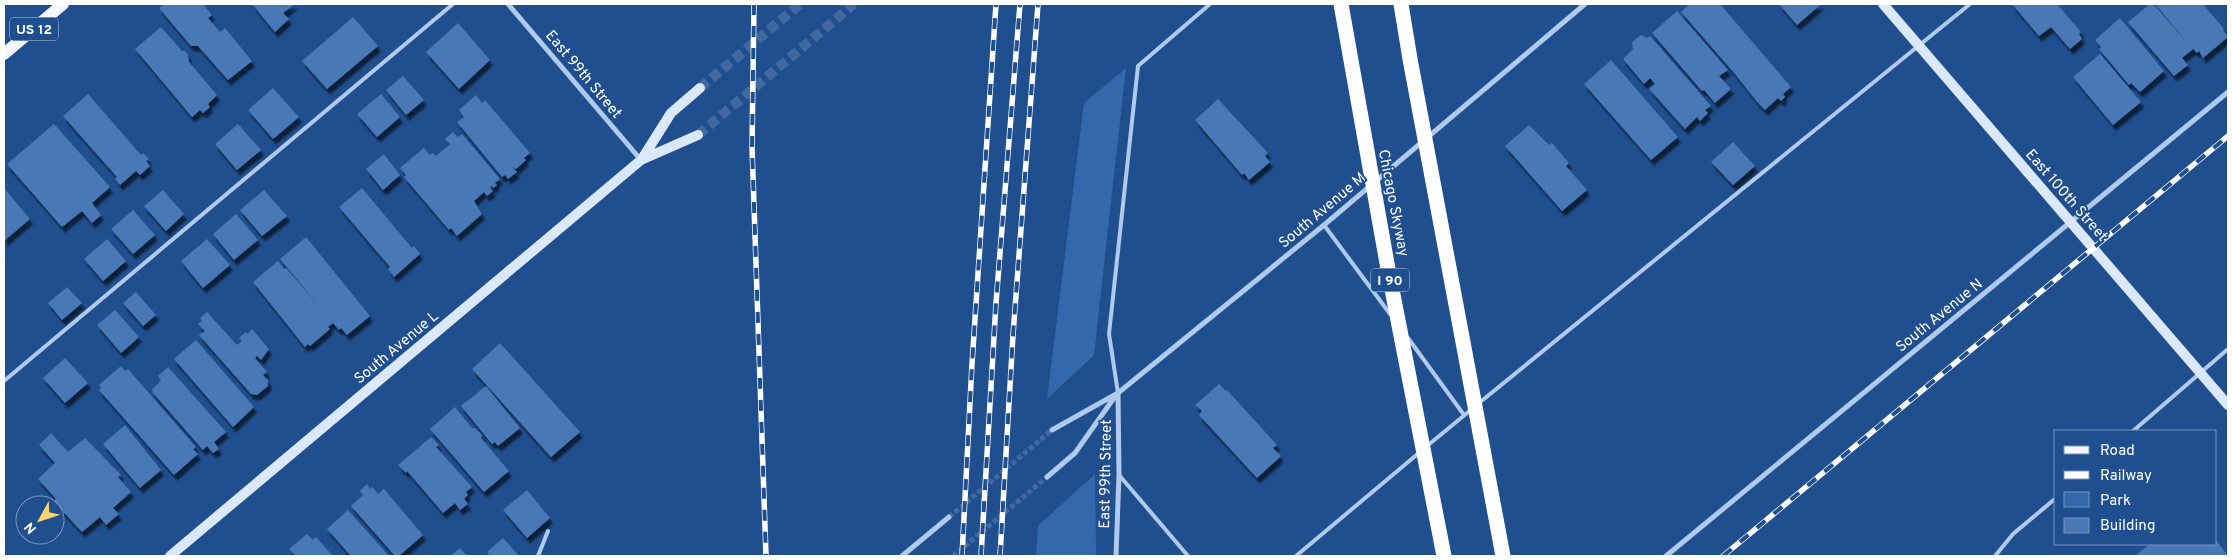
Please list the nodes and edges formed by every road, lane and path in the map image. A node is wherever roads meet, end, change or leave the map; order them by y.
1 (64, 4) edge
2 (453, 4) edge
3 (508, 4) edge
4 (1210, 4) edge
5 (1341, 4) edge
6 (1401, 4) edge
7 (1585, 4) edge
8 (1883, 4) edge
9 (1970, 4) edge
10 (1919, 47) junction
11 (4, 54) edge
12 (700, 88) tunnel mouth
13 (2228, 92) edge
14 (698, 135) tunnel mouth
15 (641, 160) junction
16 (2071, 223) junction
17 (1324, 225) junction
18 (2228, 349) edge
19 (2201, 374) junction
20 (4, 381) edge
21 (1118, 393) junction
22 (2228, 406) edge
23 (1464, 415) junction
24 (1052, 430) tunnel mouth
25 (2134, 430) edge
26 (1119, 475) junction
27 (1047, 476) tunnel mouth
28 (2054, 500) edge
29 (949, 517) tunnel mouth
30 (548, 531) dead end
31 (170, 556) edge
32 (538, 556) edge
33 (902, 556) edge
34 (1116, 556) edge
35 (1188, 556) edge
36 (1296, 556) edge
37 (1444, 556) edge
38 (1503, 556) edge
39 (1666, 556) edge
40 (1996, 556) edge

1 - 11 main road, US 12
2 - 20 lane
3 - 15 street, East 99th Street
4 - 21 lane
5 - 37 highway, Chicago Skyway / I 90, bridge
6 - 38 highway, bridge
7 - 17 street, South Avenue M
8 - 10 street, East 100th Street
9 - 10 lane
10 - 16 street, East 100th Street
10 - 23 lane
12 - 15 street, South Avenue L
13 - 16 street, South Avenue N
14 - 15 street, South Avenue L
15 - 31 street, South Avenue L
16 - 19 street, East 100th Street
16 - 39 street, South Avenue N
17 - 21 street, South Avenue M
17 - 23 lane
18 - 19 lane
19 - 22 street, East 100th Street
19 - 25 lane
21 - 24 street, South Avenue M
21 - 26 street, East 99th Street
21 - 27 street, South Avenue M
23 - 36 lane
26 - 34 street, East 99th Street
26 - 35 lane
28 - 40 lane
29 - 33 street
30 - 32 lane

